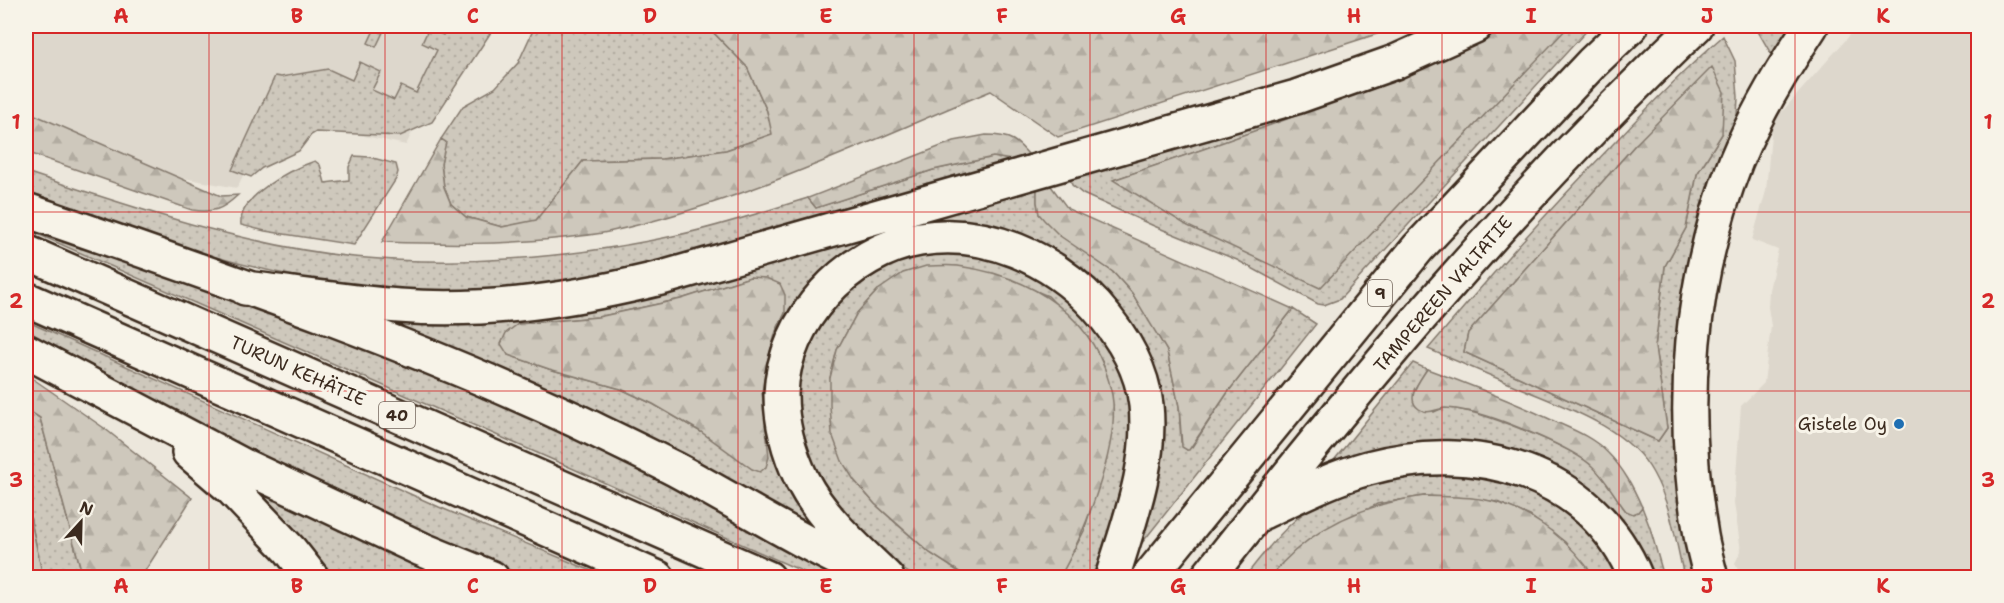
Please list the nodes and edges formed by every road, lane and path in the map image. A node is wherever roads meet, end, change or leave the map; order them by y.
1 (1475, 26) edge
2 (1631, 26) edge
3 (1696, 26) edge
4 (1811, 26) edge
5 (26, 210) edge
6 (26, 252) edge
7 (245, 288) junction
8 (26, 298) edge
9 (26, 351) edge
10 (144, 414) junction
11 (1256, 515) junction
12 (312, 578) edge
13 (492, 578) edge
14 (658, 578) edge
15 (768, 578) edge
16 (878, 578) edge
17 (887, 578) edge
18 (1112, 578) edge
19 (1148, 578) edge
20 (1207, 578) edge
21 (1636, 578) edge
22 (1711, 578) edge

1 - 7 highway
2 - 19 highway, 9
3 - 11 highway, TAMPEREEN VALTATIE
4 - 22 highway
5 - 7 highway
6 - 15 highway, TURUN KEHÄTIE / 40
7 - 16 highway
8 - 14 highway, 40
9 - 10 highway
10 - 12 highway
10 - 13 highway
11 - 20 highway, TAMPEREEN VALTATIE
11 - 21 highway
17 - 18 highway

